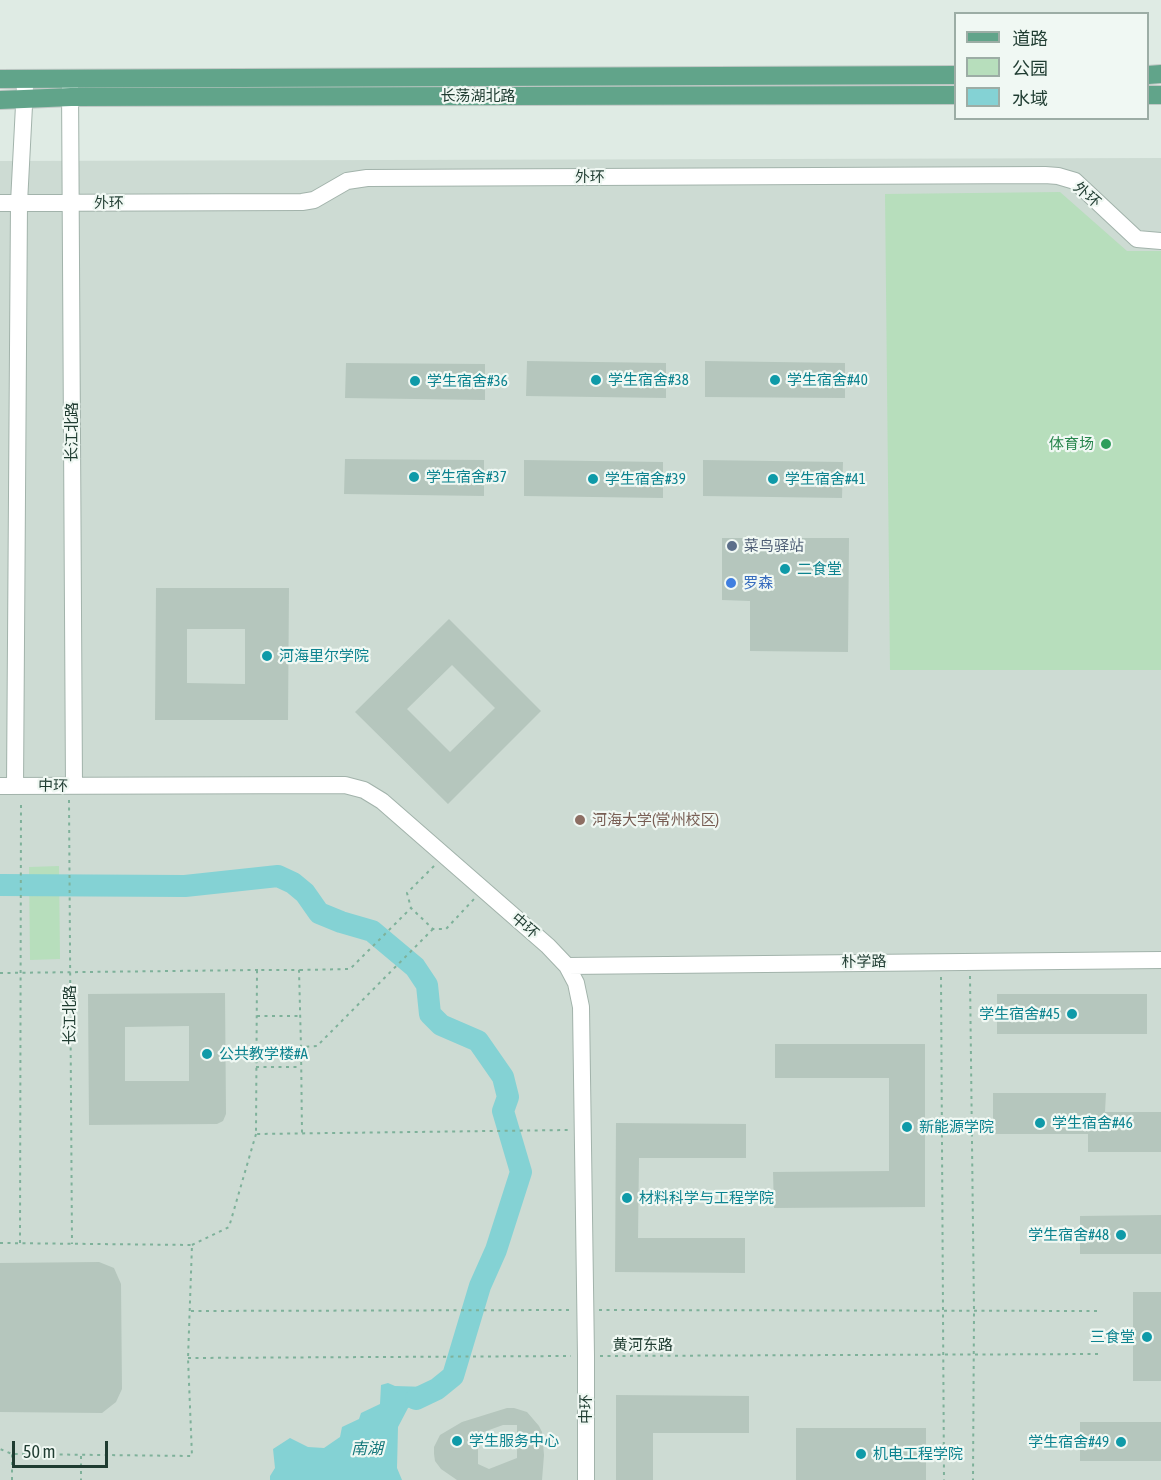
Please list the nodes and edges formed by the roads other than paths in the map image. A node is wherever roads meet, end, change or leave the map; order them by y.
1 (954, 75) edge
2 (69, 78) junction
3 (0, 79) edge
4 (25, 79) junction
5 (954, 95) edge
6 (71, 97) junction
7 (24, 99) junction
8 (0, 100) edge
9 (0, 203) edge
10 (19, 203) junction
11 (71, 203) junction
12 (1161, 241) edge
13 (12, 786) edge
14 (72, 786) junction
15 (1161, 960) edge
16 (567, 966) junction
17 (586, 1480) edge

1 - 2 main road, 长荡湖北路
2 - 4 main road, 长荡湖北路
2 - 6 lane, 长江北路
3 - 4 main road, 长荡湖北路
4 - 7 lane
5 - 6 main road, 长荡湖北路
6 - 7 main road, 长荡湖北路
6 - 11 lane, 长江北路
7 - 8 main road, 长荡湖北路
7 - 10 lane
9 - 10 lane, 外环
10 - 11 lane, 外环
10 - 13 lane
11 - 12 lane, 外环
11 - 14 lane, 长江北路
13 - 14 lane, 中环
14 - 16 lane, 中环
15 - 16 lane, 朴学路
16 - 17 lane, 中环

